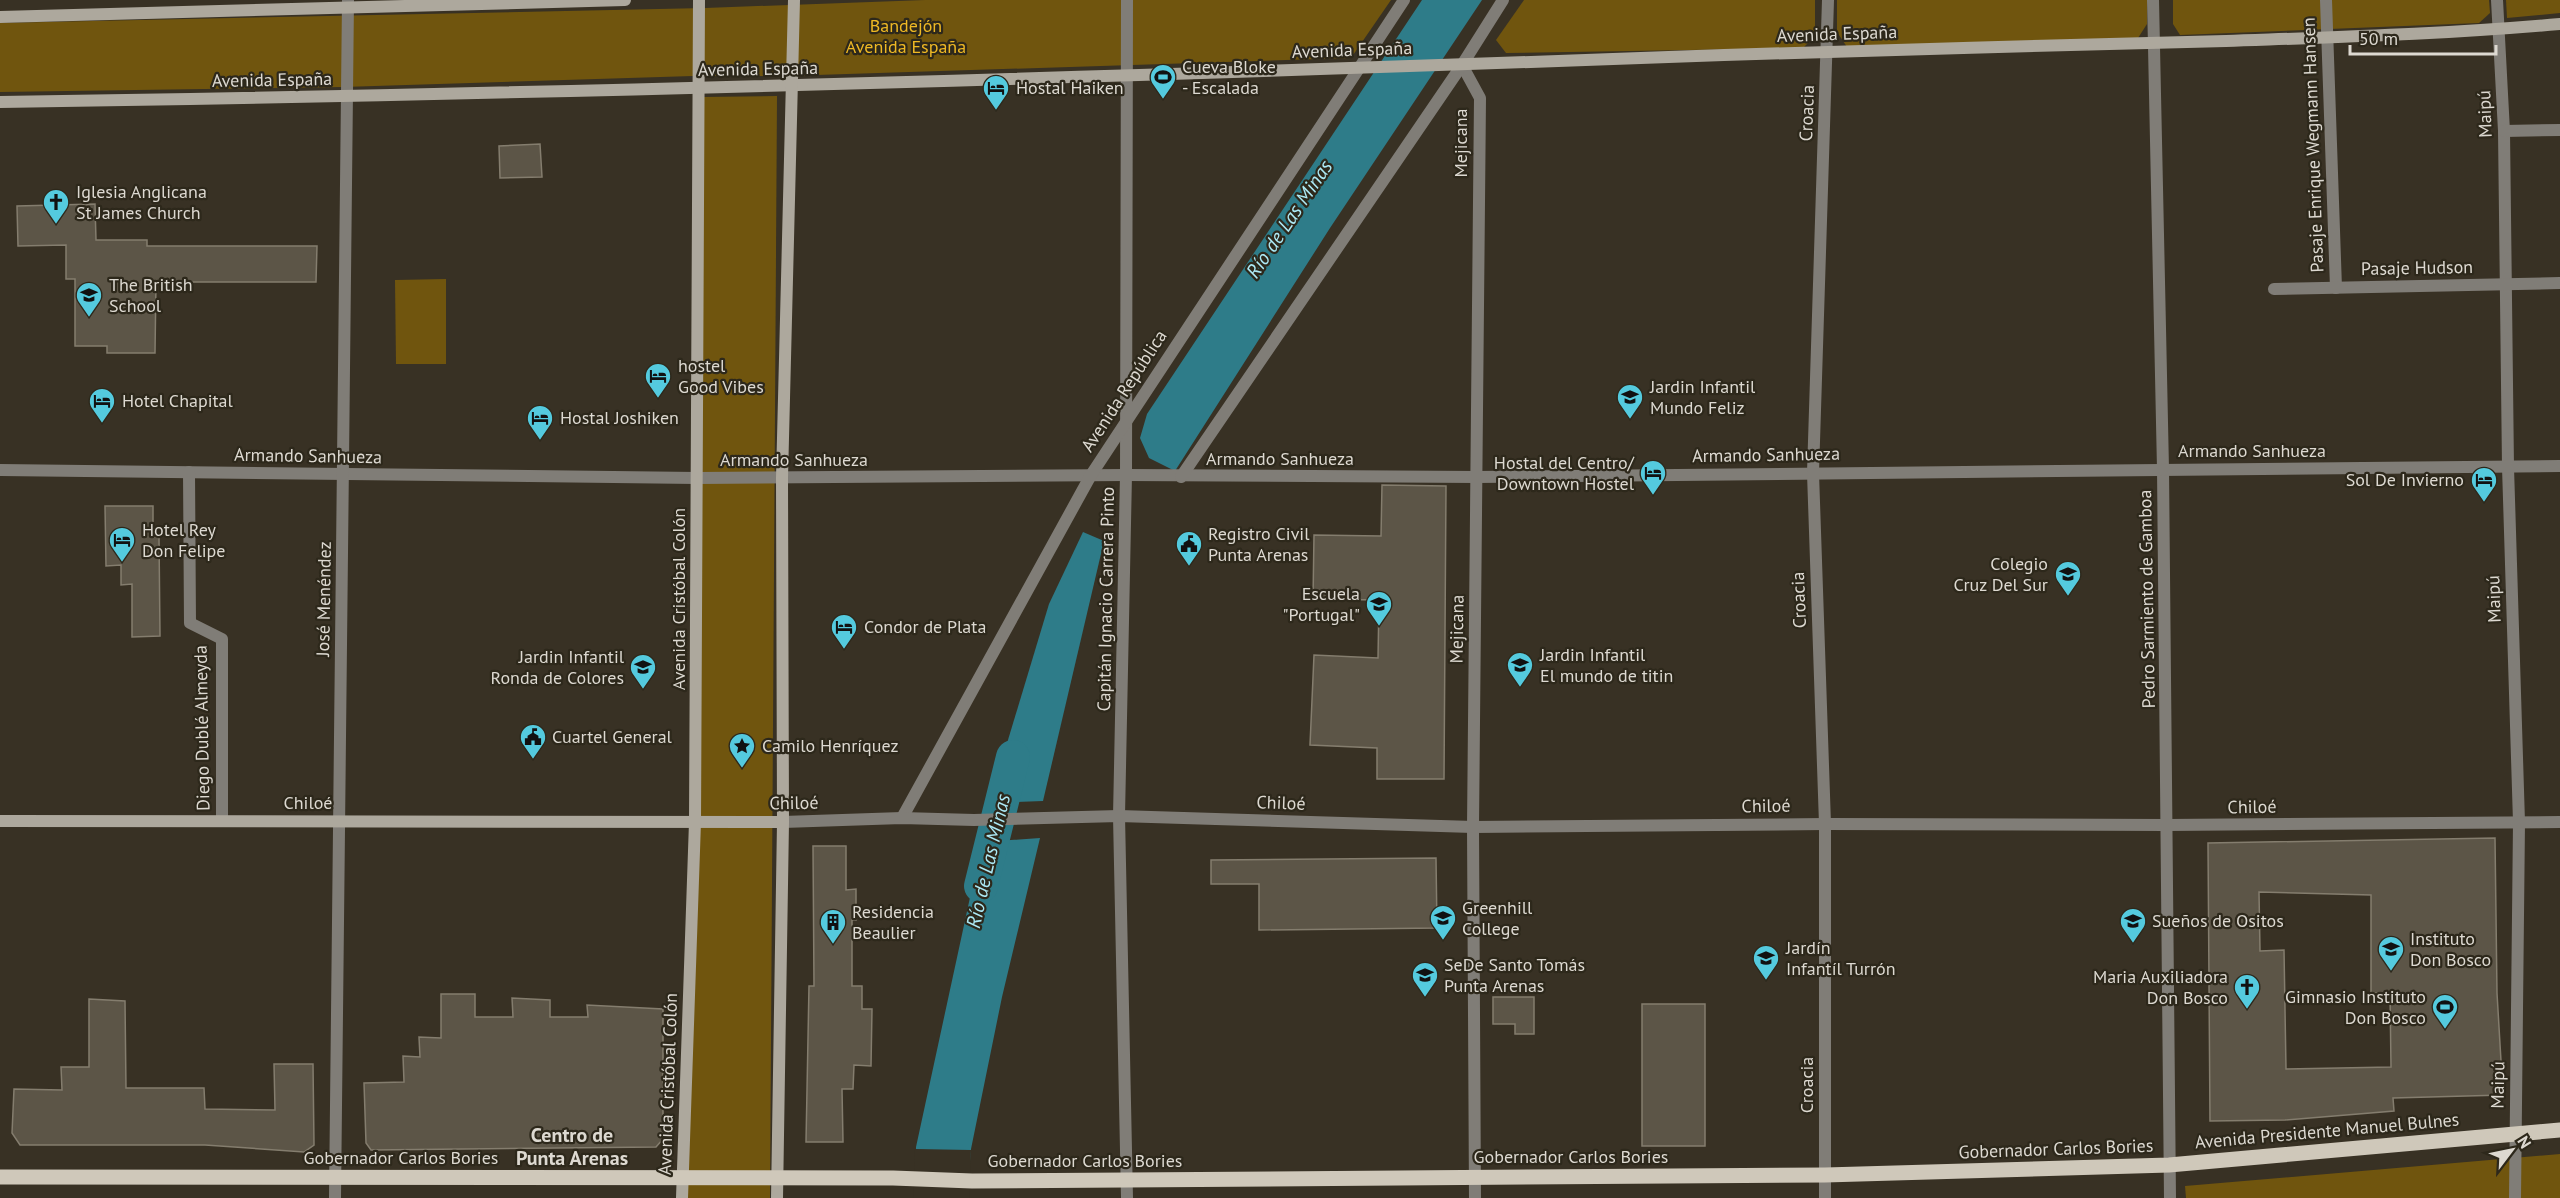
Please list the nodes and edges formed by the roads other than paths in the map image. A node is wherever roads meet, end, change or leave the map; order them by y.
1 (625, 0) edge
2 (699, 0) edge
3 (794, 0) edge
4 (1127, 0) edge
5 (1404, 0) edge
6 (1503, 0) edge
7 (1828, 0) edge
8 (2152, 0) edge
9 (2326, 0) edge
10 (2497, 0) edge
11 (348, 4) edge
12 (0, 17) edge
13 (2560, 24) edge
14 (2499, 30) junction
15 (2328, 38) junction
16 (2154, 43) junction
17 (1827, 52) junction
18 (1462, 65) junction
19 (1357, 68) junction
20 (1126, 76) junction
21 (697, 87) junction
22 (794, 87) junction
23 (347, 97) junction
24 (0, 102) edge
25 (2560, 130) edge
26 (2504, 131) junction
27 (2560, 283) edge
28 (2505, 284) junction
29 (2336, 288) junction
30 (2274, 289) dead end
31 (1127, 416) junction
32 (2560, 466) edge
33 (2508, 467) junction
34 (2163, 469) junction
35 (0, 470) edge
36 (189, 472) junction
37 (1813, 473) junction
38 (343, 474) junction
39 (1091, 475) junction
40 (1126, 475) junction
41 (1181, 477) junction
42 (1477, 477) junction
43 (697, 478) junction
44 (782, 478) junction
45 (1119, 816) junction
46 (902, 818) junction
47 (0, 821) edge
48 (222, 821) junction
49 (339, 821) junction
50 (695, 822) junction
51 (783, 822) junction
52 (2519, 822) junction
53 (2560, 822) edge
54 (1825, 824) junction
55 (2167, 825) junction
56 (1473, 827) junction
57 (2560, 1130) edge
58 (2515, 1133) junction
59 (2169, 1165) junction
60 (1825, 1175) junction
61 (0, 1177) edge
62 (336, 1177) junction
63 (682, 1178) junction
64 (778, 1178) junction
65 (1476, 1178) junction
66 (1128, 1180) junction
67 (335, 1198) edge
68 (682, 1198) edge
69 (777, 1198) edge
70 (1127, 1198) edge
71 (1475, 1198) edge
72 (1825, 1198) edge
73 (2170, 1198) edge
74 (2515, 1198) edge

1 - 11 main road
2 - 21 main road, Avenida Cristóbal Colón
3 - 22 main road
4 - 20 street, Capitán Ignacio Carrera Pinto
5 - 19 street, Avenida República
6 - 18 street
7 - 17 street, Croacia
8 - 16 street, Pedro Sarmiento de Gamboa
9 - 15 street, Pasaje Enrique Wegmann Hansen
10 - 14 street, Maipú
11 - 12 main road
11 - 23 street, José Menéndez
13 - 14 main road, Avenida España
14 - 15 main road, Avenida España
14 - 26 street, Maipú
15 - 16 main road, Avenida España
15 - 29 street, Pasaje Enrique Wegmann Hansen
16 - 17 main road, Avenida España
16 - 34 street, Pedro Sarmiento de Gamboa
17 - 18 main road, Avenida España
17 - 37 street, Croacia
18 - 19 main road, Avenida España
18 - 41 street
18 - 42 street, Mejicana
19 - 20 main road, Avenida España
19 - 31 street, Avenida República
20 - 22 main road, Avenida España
20 - 31 street, Capitán Ignacio Carrera Pinto
21 - 22 main road, Avenida España
21 - 23 main road, Avenida España
21 - 43 main road, Avenida Cristóbal Colón
22 - 44 main road
23 - 24 main road, Avenida España
23 - 38 street, José Menéndez
25 - 26 street
26 - 28 street, Maipú
27 - 28 street, Pasaje Hudson
28 - 29 street, Pasaje Hudson
28 - 33 street, Maipú
29 - 30 street, Pasaje Hudson
31 - 39 street, Avenida República
31 - 40 street, Capitán Ignacio Carrera Pinto
32 - 33 street, Armando Sanhueza
33 - 34 street, Armando Sanhueza
33 - 52 street, Maipú
34 - 37 street, Armando Sanhueza
34 - 55 street, Pedro Sarmiento de Gamboa
35 - 36 street, Armando Sanhueza
36 - 38 street, Armando Sanhueza
36 - 48 street, Diego Dublé Almeyda
37 - 42 street, Armando Sanhueza
37 - 54 street, Croacia
38 - 43 street, Armando Sanhueza
38 - 49 street, José Menéndez
39 - 40 street, Armando Sanhueza
39 - 44 street, Armando Sanhueza
39 - 46 street, Avenida República
40 - 41 street, Armando Sanhueza
40 - 45 street, Capitán Ignacio Carrera Pinto
41 - 42 street, Armando Sanhueza
42 - 56 street, Mejicana
43 - 44 street, Armando Sanhueza
43 - 50 main road, Avenida Cristóbal Colón
44 - 51 main road
45 - 46 street, Chiloé
45 - 56 street, Chiloé
45 - 66 street, Capitán Ignacio Carrera Pinto
46 - 51 street, Chiloé
47 - 48 main road, Chiloé
48 - 49 main road, Chiloé
49 - 50 main road, Chiloé
49 - 62 street, José Menéndez
50 - 51 main road, Chiloé
50 - 63 main road, Avenida Cristóbal Colón
51 - 64 main road
52 - 53 street, Chiloé
52 - 55 street, Chiloé
52 - 58 street, Maipú
54 - 55 street, Chiloé
54 - 56 street, Chiloé
54 - 60 street, Croacia
55 - 59 street, Pedro Sarmiento de Gamboa
56 - 65 street, Mejicana
57 - 58 main road, Avenida Presidente Manuel Bulnes
58 - 59 main road, Avenida Presidente Manuel Bulnes
58 - 74 street, Maipú
59 - 60 main road, Gobernador Carlos Bories
59 - 73 street, Pedro Sarmiento de Gamboa
60 - 65 main road, Gobernador Carlos Bories
60 - 72 street, Croacia
61 - 62 main road, Gobernador Carlos Bories
62 - 63 main road, Gobernador Carlos Bories
62 - 67 street, José Menéndez
63 - 64 main road, Gobernador Carlos Bories
63 - 68 main road, Avenida Cristóbal Colón
64 - 66 main road, Gobernador Carlos Bories
64 - 69 main road
65 - 66 main road, Gobernador Carlos Bories
65 - 71 street, Mejicana
66 - 70 street, Capitán Ignacio Carrera Pinto

